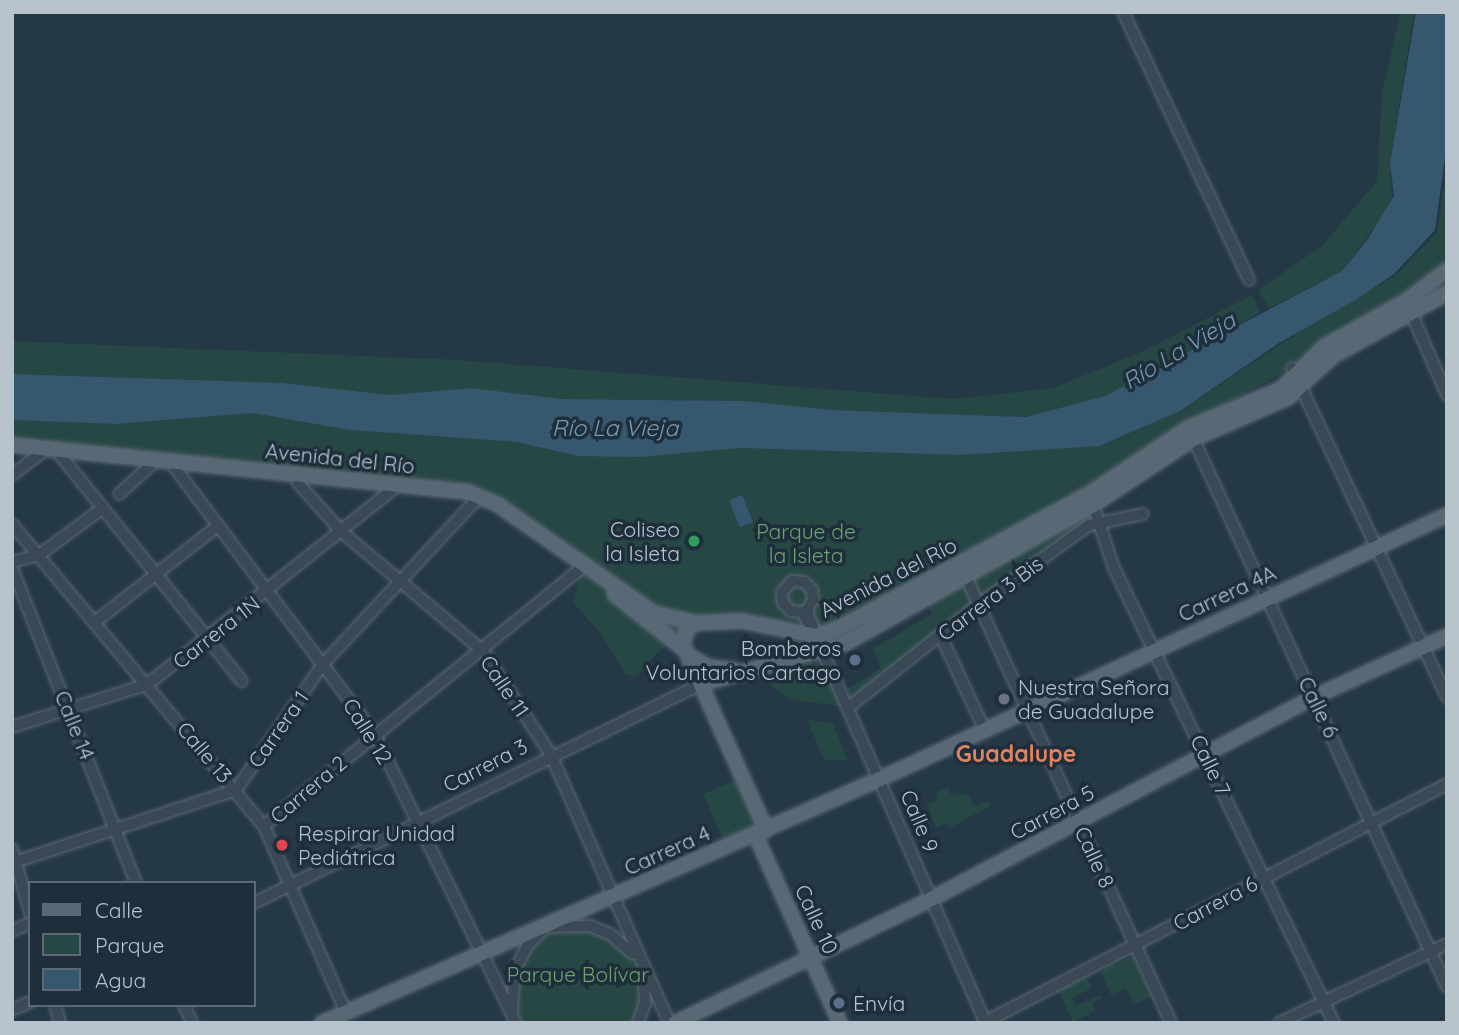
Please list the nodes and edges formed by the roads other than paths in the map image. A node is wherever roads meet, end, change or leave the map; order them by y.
1 (1123, 12) edge
2 (1447, 270) edge
3 (1249, 281) dead end
4 (1447, 293) edge
5 (1408, 306) junction
6 (1296, 377) junction
7 (1447, 395) edge
8 (1191, 434) junction
9 (12, 447) edge
10 (41, 453) junction
11 (60, 455) junction
12 (151, 465) junction
13 (175, 468) junction
14 (12, 475) edge
15 (298, 483) junction
16 (393, 490) junction
17 (119, 494) dead end
18 (478, 498) junction
19 (1091, 500) junction
20 (100, 510) junction
21 (1143, 514) dead end
22 (1447, 515) edge
23 (1099, 523) junction
24 (12, 524) edge
25 (216, 527) junction
26 (342, 532) junction
27 (1376, 547) junction
28 (40, 555) junction
29 (12, 562) edge
30 (12, 568) edge
31 (582, 568) junction
32 (152, 575) junction
33 (966, 577) junction
34 (401, 578) junction
35 (266, 593) junction
36 (1265, 599) junction
37 (979, 604) junction
38 (804, 611) dead end
39 (95, 622) junction
40 (696, 623) junction
41 (778, 631) junction
42 (941, 636) junction
43 (1447, 636) edge
44 (207, 639) junction
45 (819, 643) junction
46 (1424, 647) junction
47 (1154, 650) junction
48 (484, 651) junction
49 (686, 652) junction
50 (771, 660) junction
51 (323, 664) junction
52 (738, 672) joint
53 (242, 681) dead end
54 (148, 684) junction
55 (701, 684) junction
56 (1314, 697) junction
57 (1447, 697) edge
58 (849, 707) junction
59 (69, 709) junction
60 (1027, 712) junction
61 (12, 727) edge
62 (985, 731) junction
63 (374, 733) junction
64 (551, 755) junction
65 (1206, 755) junction
66 (880, 779) junction
67 (1447, 784) edge
68 (236, 790) junction
69 (1373, 820) junction
70 (419, 822) junction
71 (1079, 822) junction
72 (264, 825) junction
73 (116, 828) junction
74 (760, 832) junction
75 (12, 849) edge
76 (14, 862) edge
77 (1266, 876) junction
78 (135, 881) edge
79 (290, 887) junction
80 (613, 897) junction
81 (931, 899) junction
82 (256, 902) edge
83 (28, 906) edge
84 (28, 924) edge
85 (546, 927) junction
86 (12, 932) edge
87 (1136, 944) junction
88 (1447, 944) edge
89 (1430, 953) junction
90 (481, 956) junction
91 (812, 957) junction
92 (640, 964) junction
93 (1447, 987) edge
94 (1324, 1002) junction
95 (28, 1003) edge
96 (185, 1007) edge
97 (12, 1010) edge
98 (346, 1013) junction
99 (985, 1022) edge
100 (192, 1023) edge
101 (322, 1023) edge
102 (516, 1023) edge
103 (638, 1023) edge
104 (669, 1023) edge
105 (676, 1023) edge
106 (840, 1023) edge
107 (1171, 1023) edge
108 (1279, 1023) edge
109 (1334, 1023) edge

1 - 3 street
2 - 5 main road, Avenida del Río
4 - 5 main road, Avenida del Río
5 - 6 main road, Avenida del Río
5 - 7 street
6 - 8 main road, Avenida del Río
6 - 27 street
8 - 19 main road, Avenida del Río
8 - 36 street, Calle 6
9 - 10 main road, Avenida del Río
9 - 18 main road, Avenida del Río
10 - 11 main road, Avenida del Río
10 - 14 street
11 - 12 main road, Avenida del Río
11 - 20 street
12 - 13 main road, Avenida del Río
12 - 17 street
13 - 15 main road, Avenida del Río
13 - 25 street, Calle 12
15 - 16 main road, Avenida del Río
15 - 26 street, Calle 11
16 - 18 main road, Avenida del Río
16 - 26 street, Carrera 1N
18 - 31 main road, Avenida del Río
18 - 34 street, Carrera 1
18 - 40 main road, Avenida del Río
19 - 23 street, Calle 7
19 - 33 main road, Avenida del Río
19 - 45 main road, Avenida del Río
20 - 28 street
20 - 32 street
21 - 23 street, Carrera 3 Bis
22 - 27 main road, Carrera 4A
23 - 37 street, Carrera 3 Bis
23 - 47 street, Calle 7
24 - 28 street, Calle 13
25 - 32 street
25 - 35 street, Calle 12
26 - 34 street, Calle 11
26 - 35 street, Carrera 1N
27 - 36 main road, Carrera 4A
27 - 46 street
28 - 29 street
28 - 39 street, Calle 13
30 - 59 street, Calle 14
31 - 48 street, Carrera 2
31 - 49 main road, Avenida del Río
32 - 39 street
32 - 44 street
33 - 37 street, Calle 8
33 - 45 main road, Avenida del Río
34 - 48 street, Calle 11
34 - 51 street, Carrera 1
35 - 44 street, Carrera 1N
35 - 51 street, Calle 12
36 - 47 main road, Carrera 4A
36 - 56 street, Calle 6
37 - 42 street, Carrera 3 Bis
37 - 60 street, Calle 8
38 - 45 street, Calle 9
39 - 54 street, Calle 13
40 - 41 main road, Avenida del Río
40 - 49 main road
41 - 45 main road, Avenida del Río
41 - 50 main road
42 - 58 street, Carrera 3 Bis
42 - 62 street
43 - 46 main road, Carrera 5
44 - 53 street
44 - 54 street, Carrera 1N
45 - 50 main road, Avenida del Río
45 - 58 street, Calle 9
46 - 56 main road, Carrera 5
46 - 57 street
47 - 60 main road, Carrera 4A
47 - 65 street, Calle 7
48 - 63 street, Carrera 2
48 - 64 street, Calle 11
49 - 50 main road, Avenida del Río
49 - 55 main road, Calle 10
50 - 52 main road, Avenida del Río
51 - 63 street, Calle 12
51 - 68 street, Carrera 1
52 - 55 main road, Carrera 3
54 - 59 street, Carrera 1N
54 - 68 street, Calle 13
55 - 64 street, Carrera 3
55 - 74 main road, Calle 10
56 - 65 main road, Carrera 5
56 - 69 street, Calle 6
58 - 66 street, Calle 9
59 - 61 street, Carrera 1N
59 - 73 street, Calle 14
60 - 62 main road, Carrera 4
60 - 71 street, Calle 8
62 - 66 main road, Carrera 4
63 - 70 street, Calle 12
63 - 72 street, Carrera 2
64 - 70 street, Carrera 3
64 - 80 street, Calle 11
65 - 71 main road, Carrera 5
65 - 77 street, Calle 7
66 - 74 main road, Carrera 4
66 - 81 street, Calle 9
67 - 69 street, Carrera 6
68 - 72 street, Calle 13
68 - 73 street, Carrera 1
69 - 77 street, Carrera 6
69 - 89 street, Calle 6
70 - 79 street, Carrera 3
70 - 90 street, Calle 12
71 - 81 main road, Carrera 5
71 - 87 street, Calle 8
72 - 79 street, Calle 13
73 - 76 street, Carrera 1
73 - 78 street, Calle 14
74 - 80 main road, Carrera 4
74 - 91 main road, Calle 10
75 - 76 street
76 - 83 street
77 - 87 street, Carrera 6
77 - 94 street, Calle 7
79 - 82 street, Carrera 3
79 - 98 street, Calle 13
80 - 85 main road, Carrera 4
80 - 92 street, Calle 11
81 - 91 main road, Carrera 5
81 - 99 street, Calle 9
84 - 86 street
85 - 90 main road, Carrera 4
85 - 92 street
85 - 102 street
87 - 99 street, Carrera 6
87 - 107 street, Calle 8
88 - 89 street
89 - 93 street, Calle 6
89 - 94 street
90 - 98 main road, Carrera 4
90 - 102 street, Calle 12
91 - 105 main road, Carrera 5
91 - 106 main road, Calle 10
92 - 103 street
92 - 104 street, Calle 11
94 - 108 street
94 - 109 street, Calle 7
95 - 97 street
96 - 100 street
98 - 101 main road, Carrera 4

